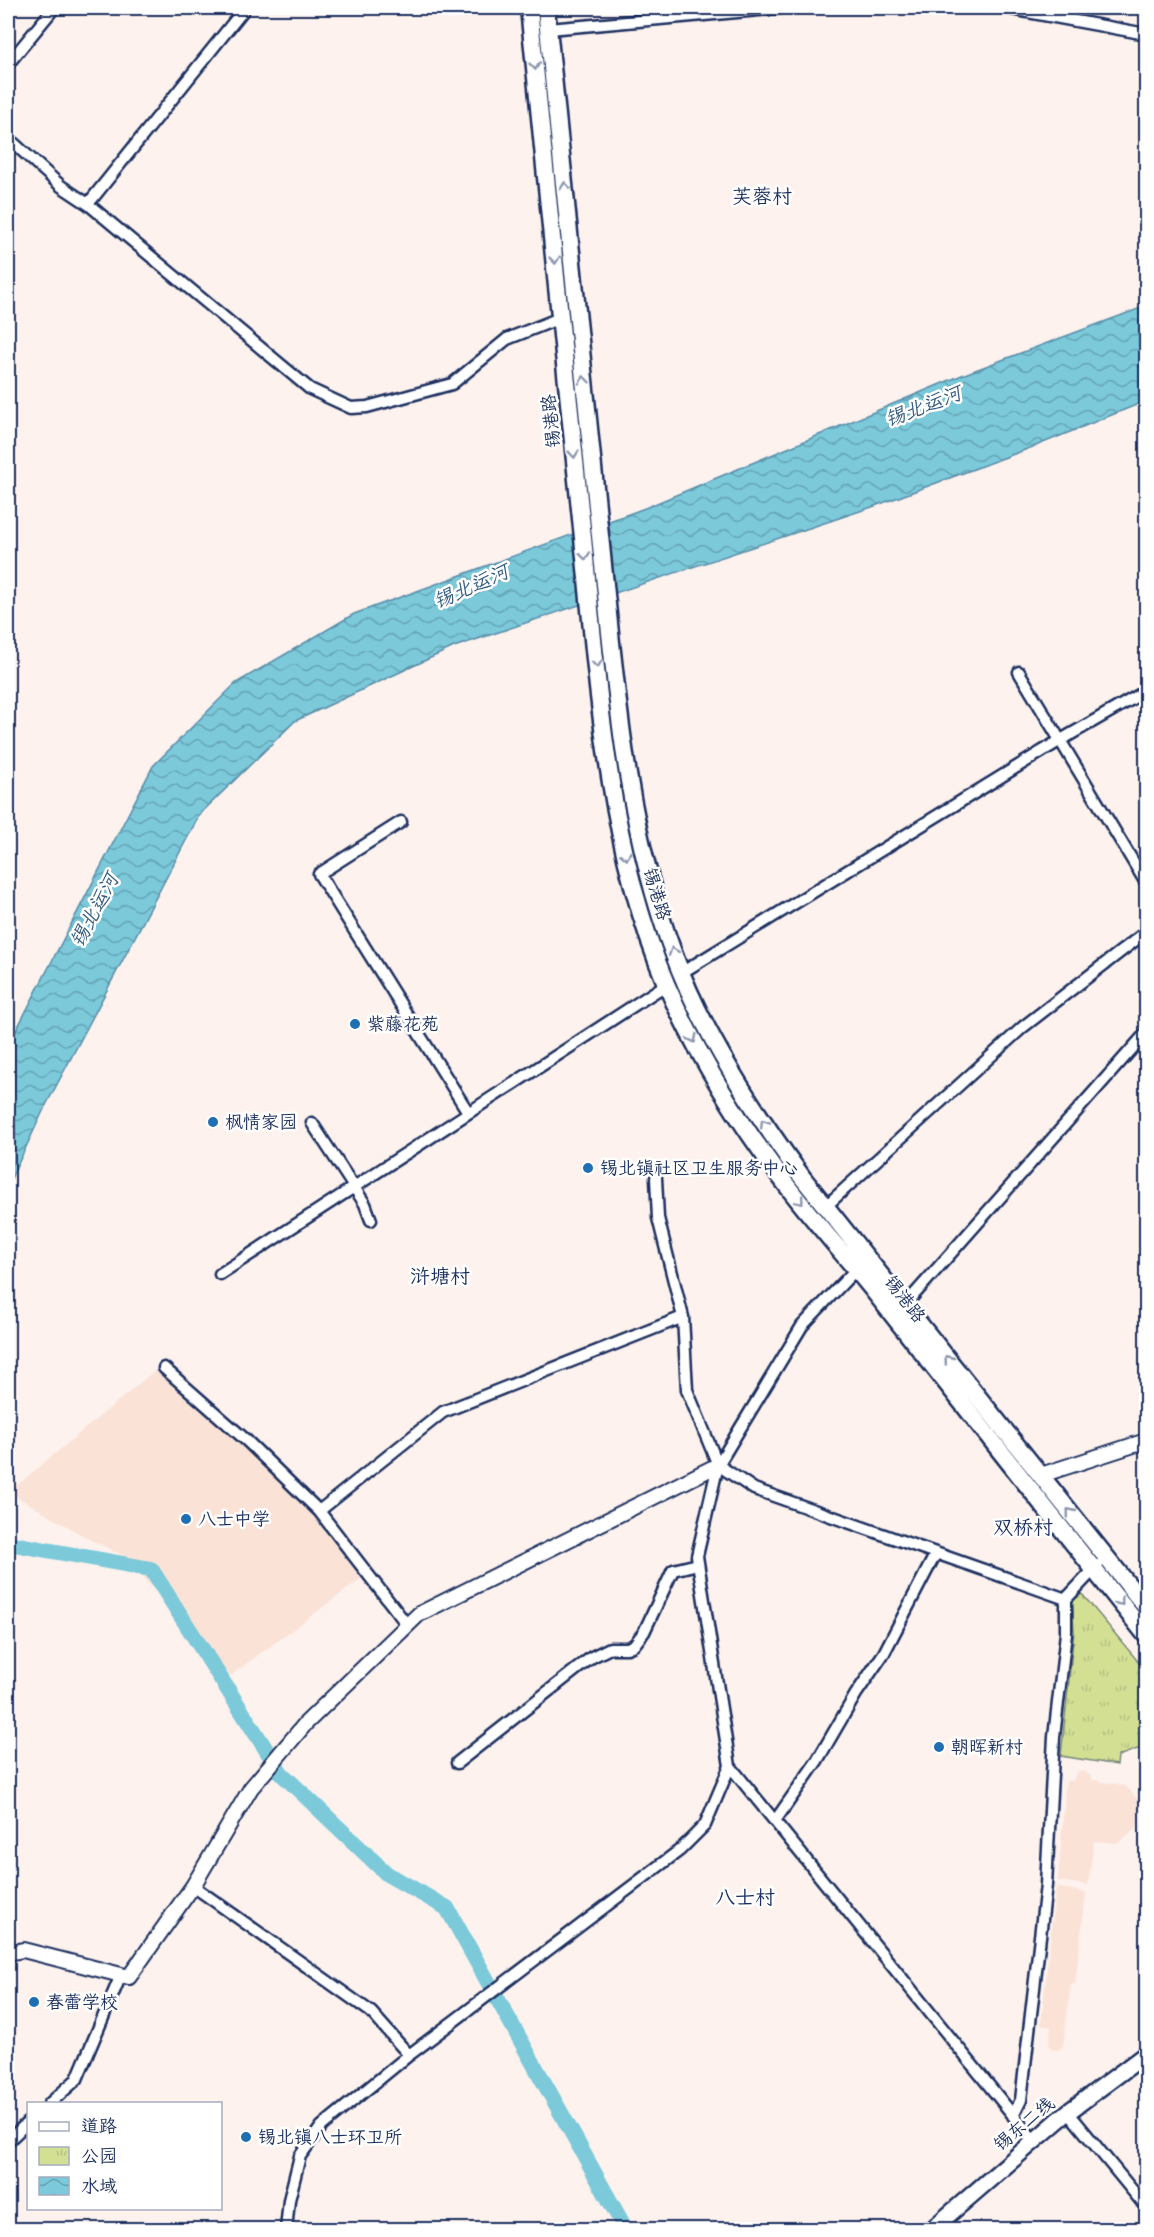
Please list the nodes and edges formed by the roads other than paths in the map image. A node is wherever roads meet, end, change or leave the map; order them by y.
1 (54, 8) edge
2 (245, 8) edge
3 (529, 8) edge
4 (546, 8) edge
5 (781, 8) edge
6 (1006, 8) edge
7 (549, 29) junction
8 (1146, 34) edge
9 (8, 64) edge
10 (8, 138) edge
11 (88, 204) junction
12 (560, 318) junction
13 (1019, 672) dead end
14 (1146, 691) edge
15 (1059, 741) junction
16 (401, 822) dead end
17 (1146, 883) edge
18 (1146, 932) edge
19 (681, 973) junction
20 (667, 984) junction
21 (1146, 1033) edge
22 (468, 1112) junction
23 (312, 1123) dead end
24 (656, 1178) dead end
25 (353, 1186) junction
26 (825, 1206) junction
27 (371, 1220) dead end
28 (862, 1264) junction
29 (220, 1274) dead end
30 (905, 1305) junction
31 (682, 1317) junction
32 (164, 1368) dead end
33 (1146, 1441) edge
34 (718, 1465) junction
35 (1041, 1475) junction
36 (319, 1511) junction
37 (936, 1553) junction
38 (1107, 1557) junction
39 (698, 1564) junction
40 (1093, 1568) junction
41 (1066, 1599) junction
42 (1146, 1607) edge
43 (408, 1626) junction
44 (1146, 1635) edge
45 (457, 1763) dead end
46 (730, 1766) junction
47 (775, 1821) junction
48 (193, 1886) junction
49 (8, 1953) edge
50 (121, 1975) junction
51 (1146, 2054) edge
52 (409, 2055) junction
53 (50, 2102) edge
54 (1068, 2112) junction
55 (1013, 2116) junction
56 (27, 2123) edge
57 (8, 2141) edge
58 (1034, 2141) junction
59 (1146, 2207) edge
60 (286, 2229) edge
61 (931, 2229) edge

1 - 9 street
2 - 11 street
3 -> 12 main road, 锡港路
4 - 7 main road, 锡港路
5 - 7 street
6 - 8 street
19 -> 7 main road, 锡港路
10 - 11 street
11 - 12 street
12 -> 20 main road, 锡港路
13 - 15 street
14 - 15 street
15 - 17 street
15 - 19 street
16 - 22 street
18 - 26 street
26 -> 19 main road, 锡港路
20 - 22 street
20 -> 28 main road, 锡港路
21 - 30 street
22 - 25 street
23 - 25 street
24 - 31 street
25 - 27 street
25 - 29 street
26 - 28 main road, 锡港路
28 - 30 main road, 锡港路
28 - 34 street
28 - 40 main road, 锡港路
35 -> 30 main road, 锡港路
31 - 34 street
31 - 36 street
32 - 36 street
33 - 35 street
34 - 37 street
34 - 39 street
34 - 43 street
38 -> 35 main road, 锡港路
36 - 43 street
37 - 41 street
37 - 47 street
38 - 40 street
38 - 42 main road, 锡港路
39 - 45 street
39 - 46 street
40 - 41 street
40 -> 44 main road, 锡港路
41 - 55 street
43 - 48 street
46 - 47 street
46 - 52 street
47 - 55 street
48 - 50 street
48 - 52 street
49 - 50 street
50 - 53 street
51 - 54 main road, 锡东二线
52 - 60 street
54 - 58 main road, 锡东二线
54 - 59 street
55 - 58 street
56 - 57 street
58 - 61 main road, 锡东二线

